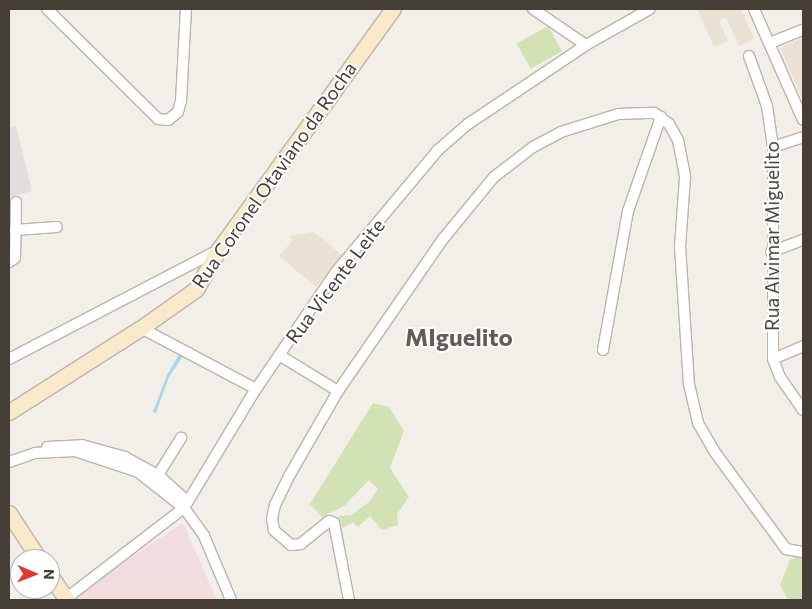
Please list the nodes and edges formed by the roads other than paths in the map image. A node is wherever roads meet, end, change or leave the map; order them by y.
1 (47, 9) edge
2 (186, 9) edge
3 (393, 9) edge
4 (533, 9) edge
5 (650, 9) edge
6 (754, 9) edge
7 (803, 30) edge
8 (770, 43) junction
9 (586, 45) junction
10 (749, 56) dead end
11 (661, 117) junction
12 (803, 120) edge
13 (803, 137) edge
14 (773, 146) junction
15 (16, 202) dead end
16 (57, 226) dead end
17 (15, 230) junction
18 (803, 240) edge
19 (219, 249) junction
20 (771, 252) junction
21 (9, 262) edge
22 (142, 328) junction
23 (803, 346) edge
24 (603, 350) dead end
25 (280, 355) junction
26 (9, 359) edge
27 (773, 359) junction
28 (256, 389) junction
29 (338, 392) junction
30 (803, 410) edge
31 (9, 412) edge
32 (180, 438) dead end
33 (9, 462) edge
34 (158, 475) junction
35 (186, 505) junction
36 (9, 512) edge
37 (33, 549) edge
38 (803, 552) edge
39 (65, 599) edge
40 (231, 600) edge
41 (349, 600) edge

1 - 2 street
3 - 19 street, Rua Coronel Otaviano da Rocha
4 - 9 street
5 - 9 street, Rua Vicente Leite
6 - 8 street
7 - 8 street
8 - 12 street
9 - 25 street, Rua Vicente Leite
10 - 14 street, Rua Alvimar Miguelito
11 - 24 street
11 - 29 street
11 - 38 street
13 - 14 street
14 - 20 street, Rua Alvimar Miguelito
15 - 17 street
16 - 17 street
17 - 21 street
18 - 20 street
19 - 22 street, Rua Coronel Otaviano da Rocha
19 - 26 street
20 - 27 street, Rua Alvimar Miguelito
22 - 28 street
22 - 31 street, Rua Coronel Otaviano da Rocha
23 - 27 street
25 - 28 street, Rua Vicente Leite
25 - 29 street
27 - 30 street, Rua Alvimar Miguelito
28 - 35 street, Rua Vicente Leite
29 - 41 street
32 - 34 street
33 - 34 street
33 - 35 street
34 - 35 street
35 - 39 street, Rua Vicente Leite
35 - 40 street
36 - 37 street

